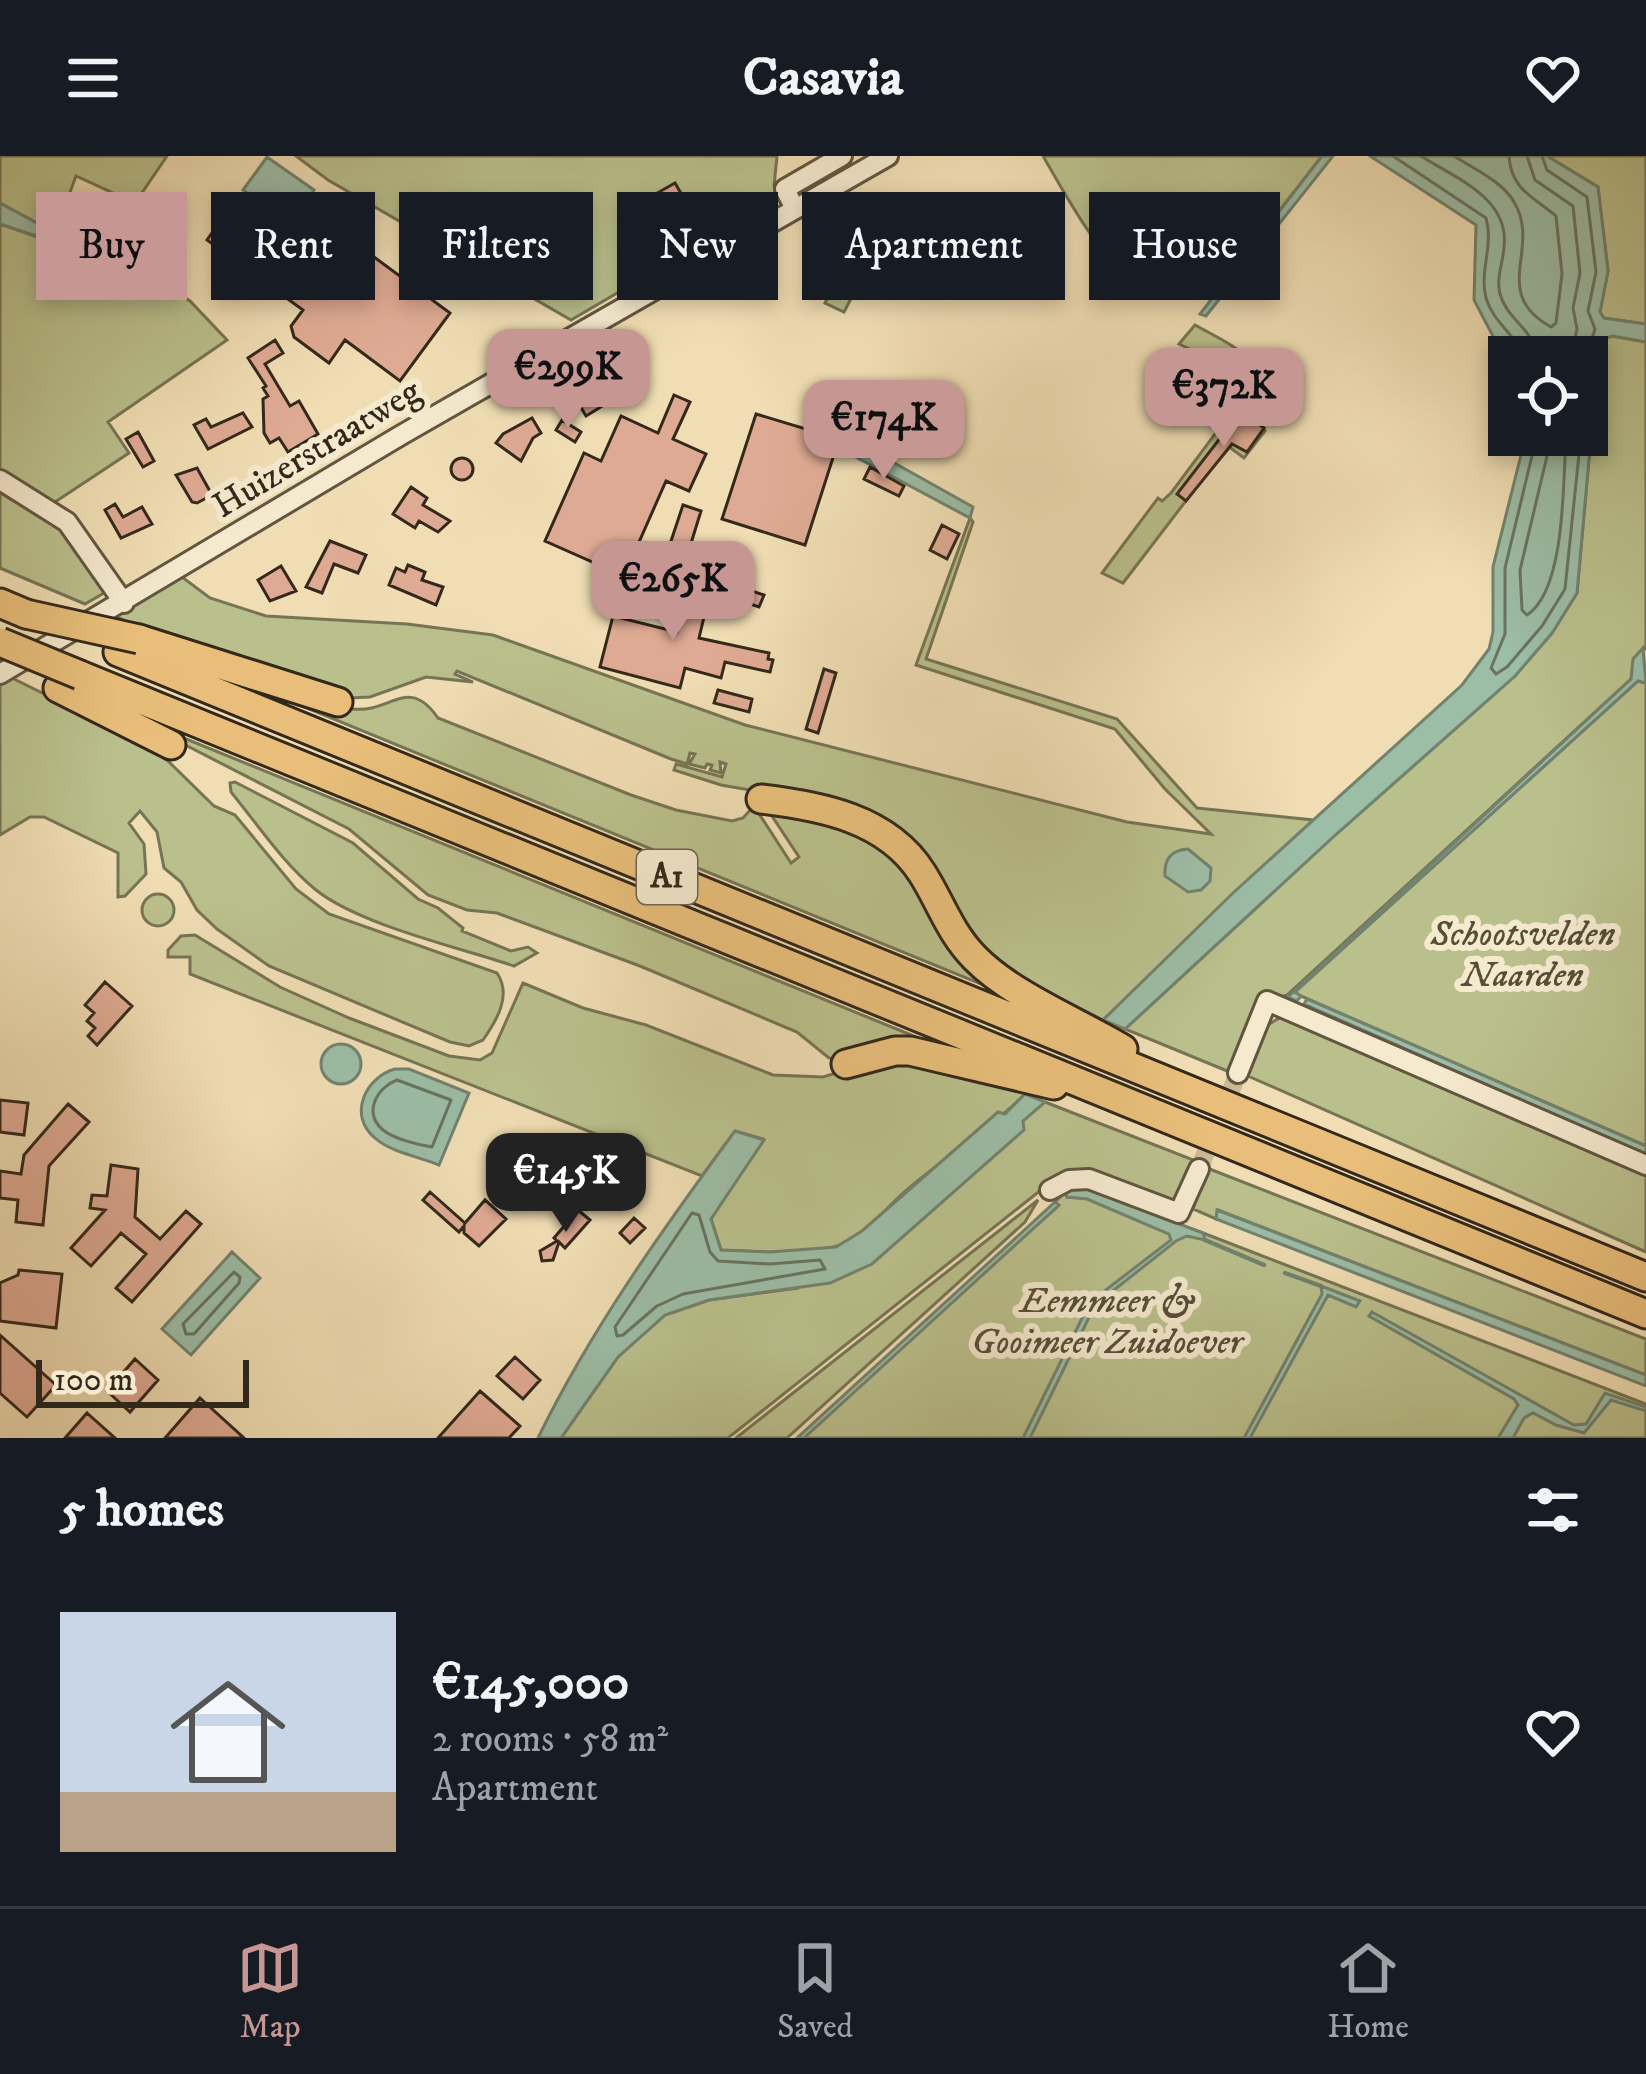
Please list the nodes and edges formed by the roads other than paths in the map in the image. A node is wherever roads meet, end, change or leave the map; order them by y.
1 (842, 156) edge
2 (888, 156) edge
3 (795, 209) junction
4 (0, 480) edge
5 (124, 603) junction
6 (13, 609) edge
7 (0, 644) edge
8 (129, 646) junction
9 (0, 674) edge
10 (69, 681) junction
11 (338, 702) dead end
12 (171, 745) dead end
13 (760, 799) dead end
14 (846, 1064) dead end
15 (1238, 1073) tunnel mouth
16 (1111, 1096) junction
17 (1216, 1102) junction
18 (1646, 1165) edge
19 (1199, 1169) tunnel mouth
20 (1050, 1190) dead end
21 (1646, 1277) edge
22 (1646, 1314) edge

1 - 3 street, Huizerstraatweg
2 - 3 street, Huizerstraatweg
3 - 5 street, Huizerstraatweg
4 - 5 street
5 - 9 street, Huizerstraatweg
6 - 8 highway, A1, bridge
7 - 10 highway, A1, bridge
8 - 11 highway, A1
8 - 17 highway, A1
10 - 12 highway, A1
10 - 16 highway, A1
13 - 17 highway, A1
14 - 16 highway, A1
15 - 18 street
16 - 22 highway, A1
17 - 21 highway, A1
19 - 20 street

